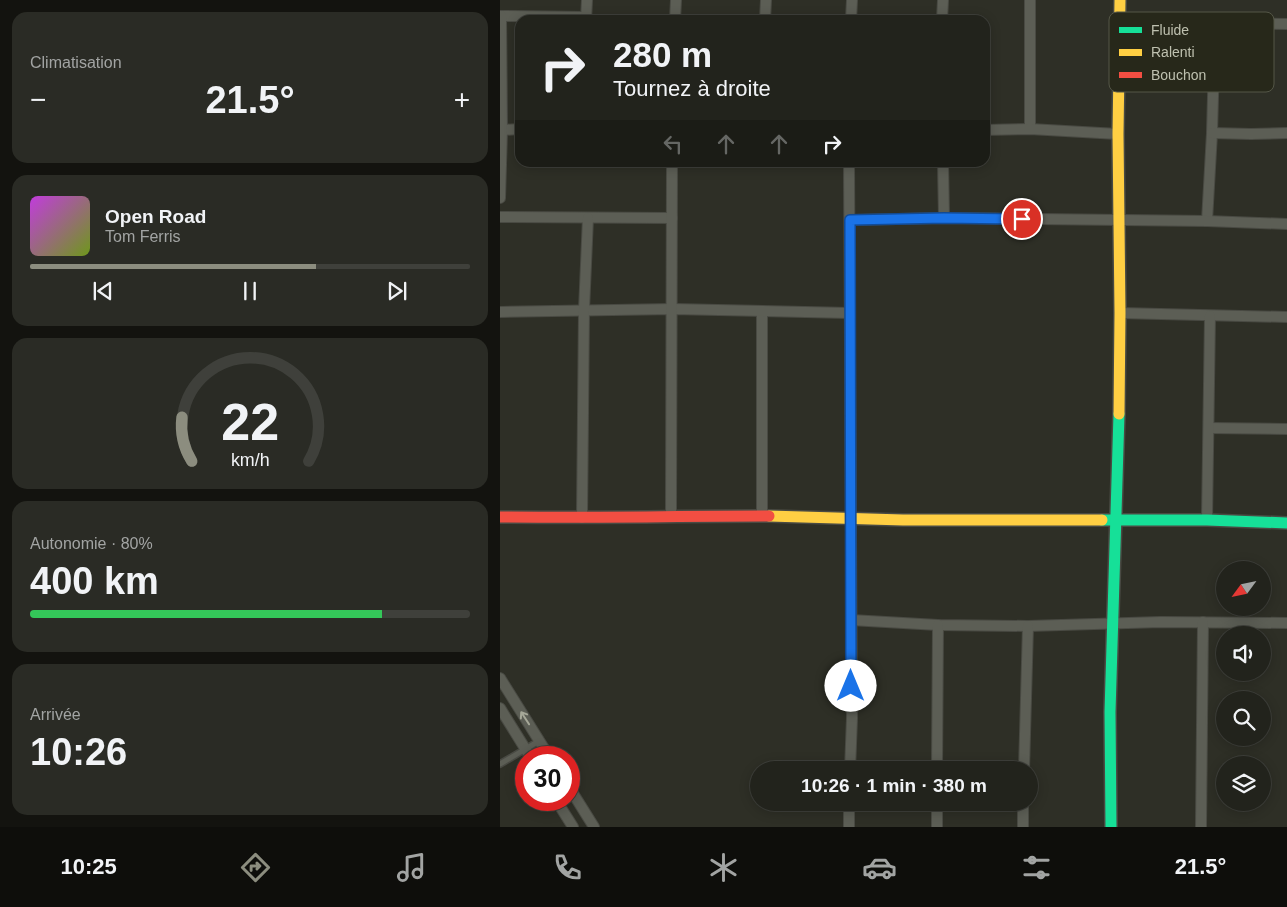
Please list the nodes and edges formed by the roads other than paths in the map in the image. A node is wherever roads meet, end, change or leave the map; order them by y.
1 (587, 0) edge
2 (676, 0) edge
3 (766, 0) edge
4 (852, 0) edge
5 (943, 0) edge
6 (1030, 0) edge
7 (586, 15) edge
8 (675, 15) edge
9 (765, 15) edge
10 (851, 15) edge
11 (942, 15) edge
12 (501, 16) edge
13 (515, 16) edge
14 (1274, 24) edge
15 (1287, 24) edge
16 (1119, 92) edge
17 (1213, 92) edge
18 (515, 129) edge
19 (1030, 129) junction
20 (502, 130) junction
21 (990, 130) edge
22 (1212, 133) junction
23 (1287, 133) edge
24 (1118, 134) junction
25 (672, 167) edge
26 (849, 167) edge
27 (943, 167) edge
28 (500, 198) edge
29 (500, 217) edge
30 (588, 218) junction
31 (672, 218) junction
32 (944, 218) junction
33 (850, 220) junction
34 (1119, 221) junction
35 (1207, 221) junction
36 (1287, 224) edge
37 (673, 309) junction
38 (584, 310) junction
39 (762, 310) junction
40 (500, 312) edge
41 (849, 313) junction
42 (1120, 313) junction
43 (1210, 316) junction
44 (1287, 317) edge
45 (1209, 428) junction
46 (1287, 429) edge
47 (672, 516) junction
48 (762, 516) junction
49 (500, 517) edge
50 (582, 518) junction
51 (851, 518) junction
52 (1207, 520) junction
53 (1115, 521) junction
54 (1287, 523) edge
55 (851, 620) junction
56 (1203, 622) junction
57 (1287, 623) edge
58 (1112, 624) junction
59 (938, 625) junction
60 (1028, 626) junction
61 (500, 678) edge
62 (500, 708) edge
63 (540, 740) junction
64 (524, 746) edge
65 (534, 746) edge
66 (543, 746) edge
67 (515, 758) edge
68 (850, 761) edge
69 (938, 761) edge
70 (1024, 761) edge
71 (500, 764) edge
72 (580, 805) edge
73 (563, 811) edge
74 (850, 811) edge
75 (937, 811) edge
76 (1023, 811) edge
77 (573, 827) edge
78 (594, 827) edge
79 (849, 827) edge
80 (937, 827) edge
81 (1023, 827) edge
82 (1111, 827) edge
83 (1201, 827) edge

1 - 7 street
2 - 8 street
3 - 9 street
4 - 10 street
5 - 11 street
6 - 19 street
12 - 13 street
12 - 20 street
14 - 15 street
16 - 24 street
17 - 22 street
18 - 20 street
19 - 21 street
19 - 24 street
20 - 28 street
22 - 23 street
22 - 35 street
24 - 34 street
25 - 31 street
26 - 33 street
27 - 32 street
29 - 30 street
30 - 31 street
30 - 38 street
31 - 37 street
32 - 33 street
32 - 34 street
33 - 41 street
34 - 35 street
34 - 42 street
35 - 36 street
37 - 38 street
37 - 39 street
37 - 47 street
38 - 40 street
38 - 50 street
39 - 41 street
39 - 48 street
41 - 51 street
42 - 43 street
42 - 53 street
43 - 44 street
43 - 45 street
45 - 46 street
45 - 52 street
47 - 48 street
47 - 50 street
48 - 51 street
49 - 50 street
51 - 53 street
51 - 55 street
52 - 53 street
52 - 54 street
53 - 58 street
55 - 59 street
55 - 68 street
56 - 57 street
56 - 58 street
56 - 83 street
58 - 60 street
58 - 82 street
59 - 60 street
59 - 69 street
60 - 70 street
63 -> 61 street
62 - 64 street
63 - 65 lane
63 - 66 street
67 - 71 lane
72 - 78 street
73 - 77 street
74 - 79 street
75 - 80 street
76 - 81 street

